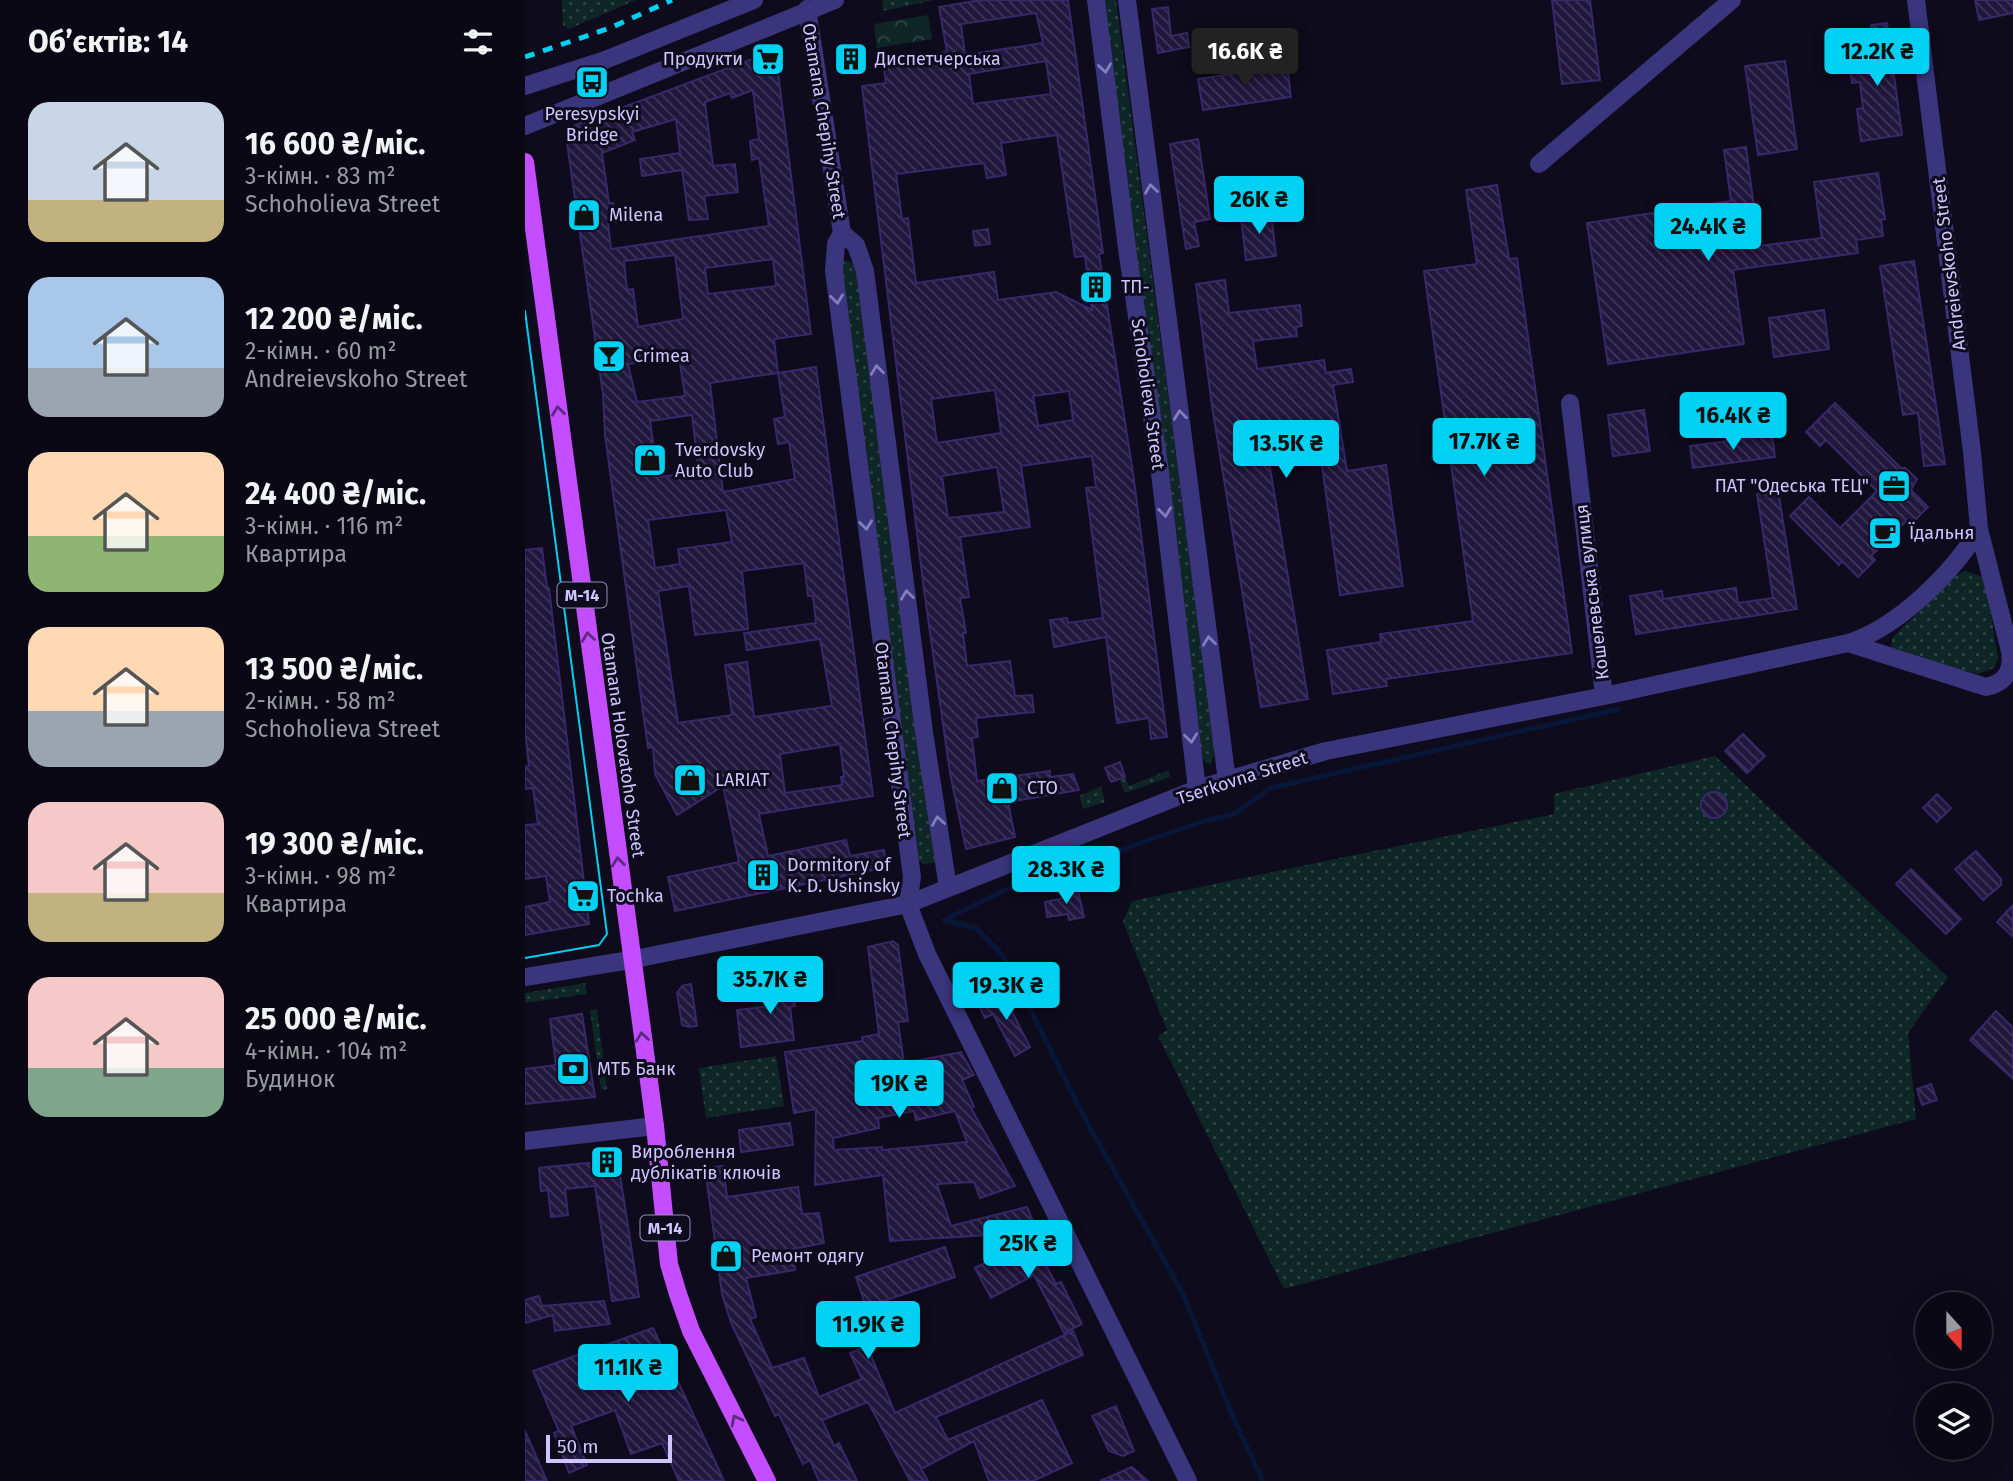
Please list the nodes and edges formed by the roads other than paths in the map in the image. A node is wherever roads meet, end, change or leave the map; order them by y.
1 (754, 0) edge
2 (835, 0) edge
3 (1096, 0) edge
4 (1127, 0) edge
5 (1732, 0) edge
6 (1916, 0) edge
7 (807, 9) junction
8 (525, 86) edge
9 (525, 125) edge
10 (525, 162) edge
11 (1539, 164) dead end
12 (842, 233) junction
13 (1570, 404) dead end
14 (1979, 529) junction
15 (1848, 643) junction
16 (1604, 696) junction
17 (1227, 781) junction
18 (1198, 789) junction
19 (948, 888) junction
20 (908, 904) junction
21 (630, 960) junction
22 (525, 977) edge
23 (655, 1125) junction
24 (525, 1141) edge
25 (767, 1481) edge
26 (1188, 1481) edge

1 - 8 street
2 - 7 street
3 -> 18 street, Schoholieva Street
17 -> 4 street, Schoholieva Street
5 - 11 street
6 - 14 street, Andreievskoho Street
7 - 9 street
7 - 12 street, Otamana Chepihy Street
21 -> 10 main road, Otamana Holovatoho Street / М-14
19 -> 12 street, Otamana Chepihy Street
12 -> 20 street, Otamana Chepihy Street
13 - 16 street, Кошелевська вулиця
14 - 15 street, Tserkovna Street
14 - 15 street
15 - 16 street, Tserkovna Street
16 - 17 street, Tserkovna Street
17 - 18 street, Tserkovna Street
18 - 19 street, Tserkovna Street
19 - 20 street, Tserkovna Street
20 - 21 street, Tserkovna Street
20 - 26 street, Otamana Chepihy Street
21 - 22 street, Tserkovna Street
23 -> 21 main road, Otamana Holovatoho Street / М-14
23 - 24 street
25 -> 23 main road, Otamana Holovatoho Street / М-14

